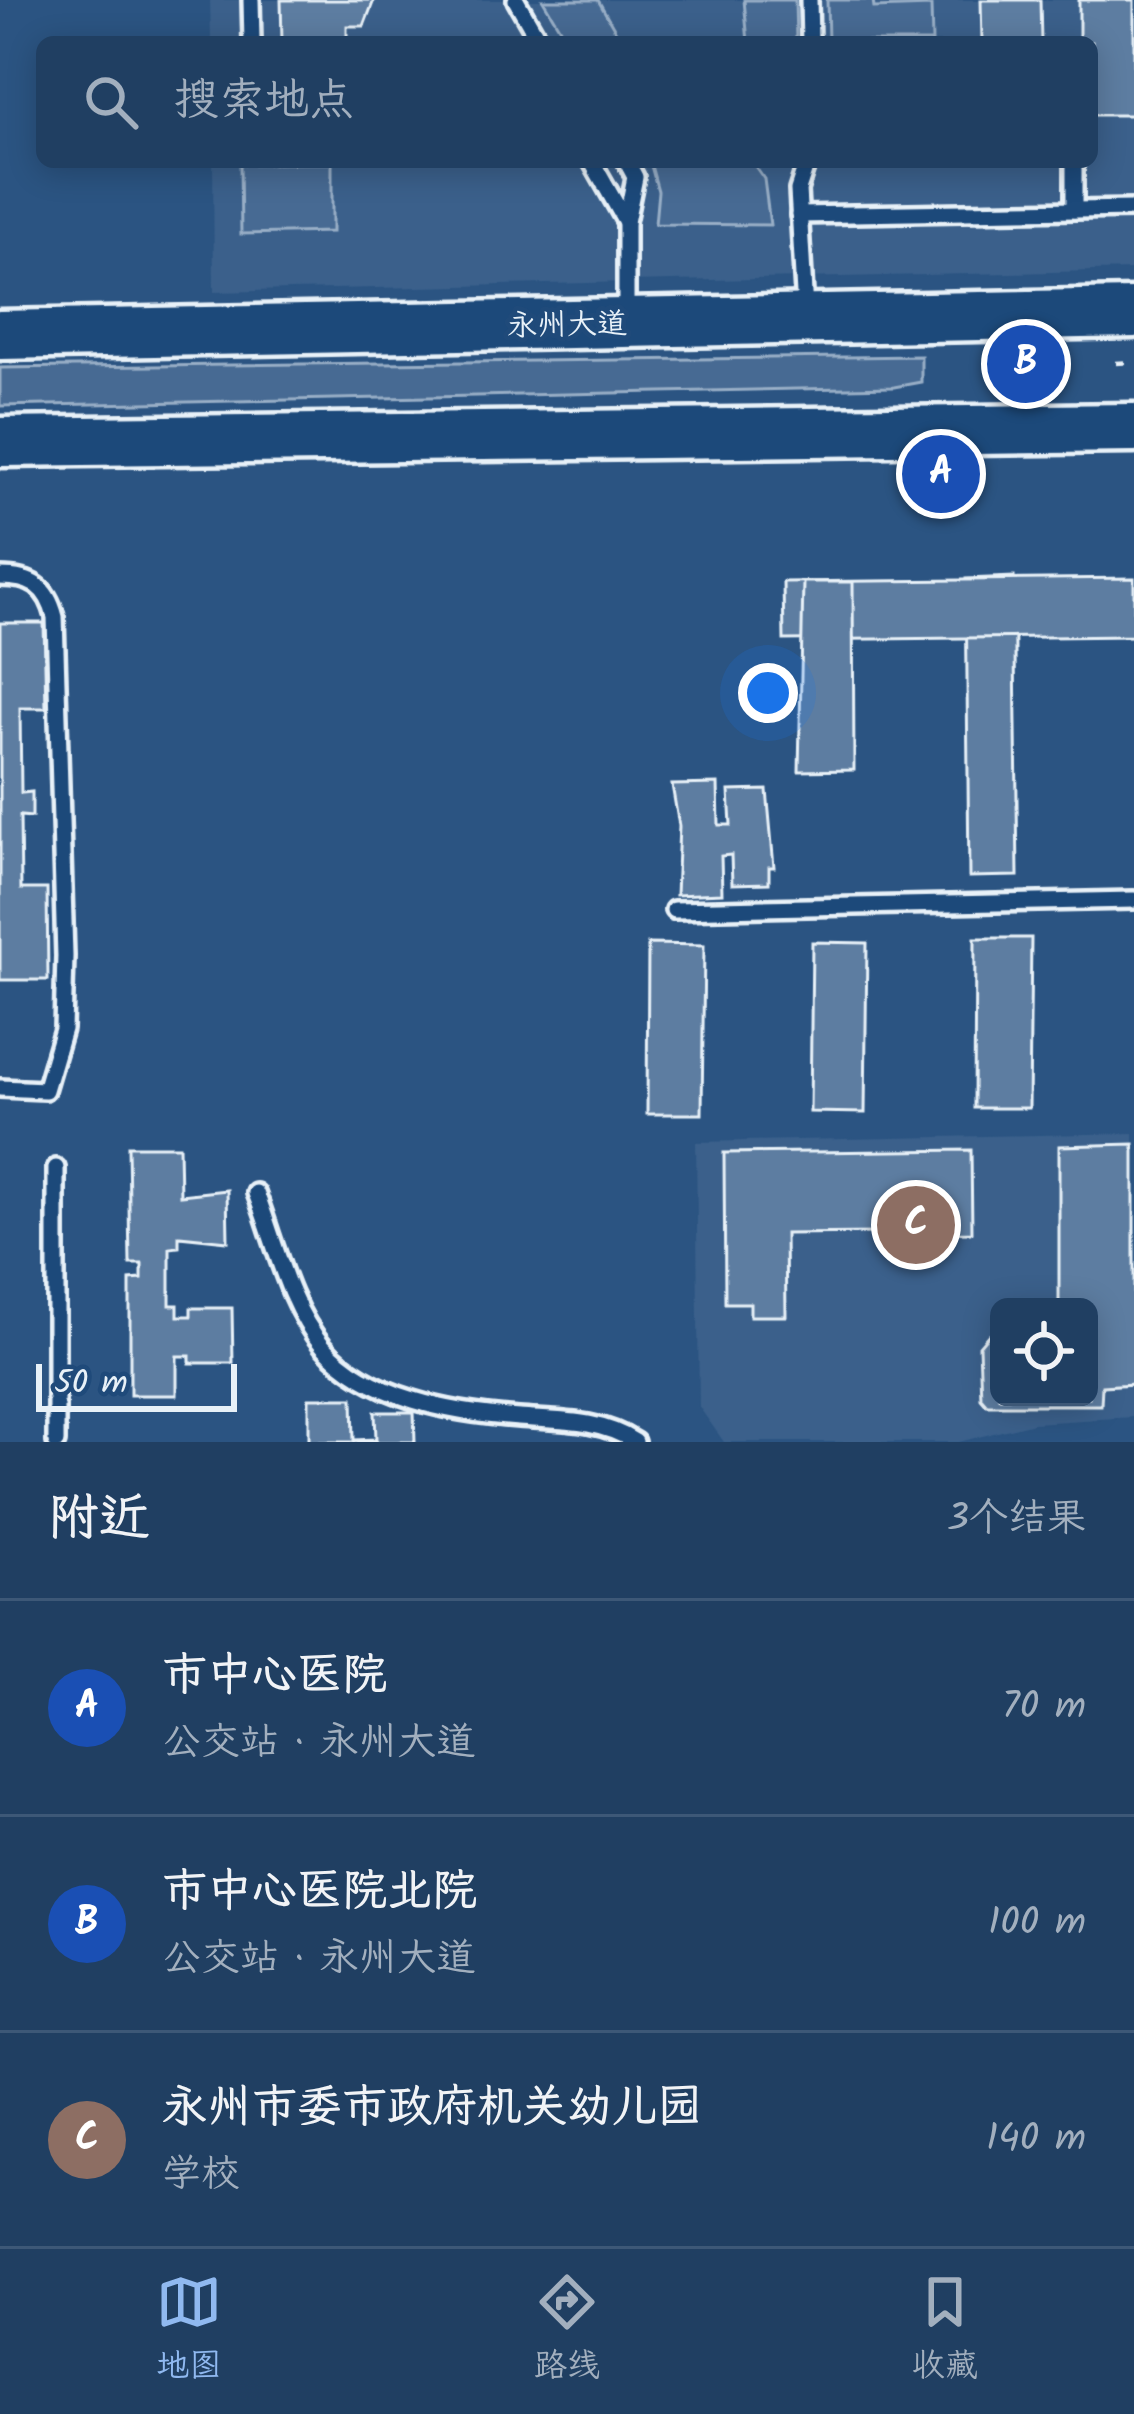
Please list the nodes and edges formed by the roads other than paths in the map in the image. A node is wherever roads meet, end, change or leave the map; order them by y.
1 (251, 0) edge
2 (515, 0) edge
3 (809, 0) edge
4 (252, 36) edge
5 (536, 36) edge
6 (810, 36) edge
7 (595, 168) edge
8 (630, 168) edge
9 (805, 168) edge
10 (1074, 170) edge
11 (1134, 209) edge
12 (1074, 210) junction
13 (799, 214) junction
14 (626, 222) junction
15 (1134, 314) edge
16 (805, 320) junction
17 (626, 323) junction
18 (401, 327) junction
19 (0, 335) edge
20 (1125, 351) edge
21 (1134, 428) edge
22 (0, 442) edge
23 (0, 577) edge
24 (1134, 900) edge
25 (674, 910) dead end
26 (0, 1088) edge
27 (56, 1168) dead end
28 (256, 1193) dead end
29 (56, 1442) edge
30 (635, 1442) edge

1 - 4 lane
2 - 5 lane
3 - 6 lane
7 - 14 lane
8 - 14 lane
9 - 13 lane
10 - 12 lane
11 - 12 lane
12 - 13 lane
13 - 16 lane
14 - 17 lane
15 - 16 main road, 永州大道
16 - 17 main road, 永州大道
17 - 18 main road, 永州大道
18 - 19 main road, 永州大道
18 - 20 main road
21 - 22 main road
23 - 26 lane
24 - 25 lane
27 - 29 lane
28 - 30 lane

